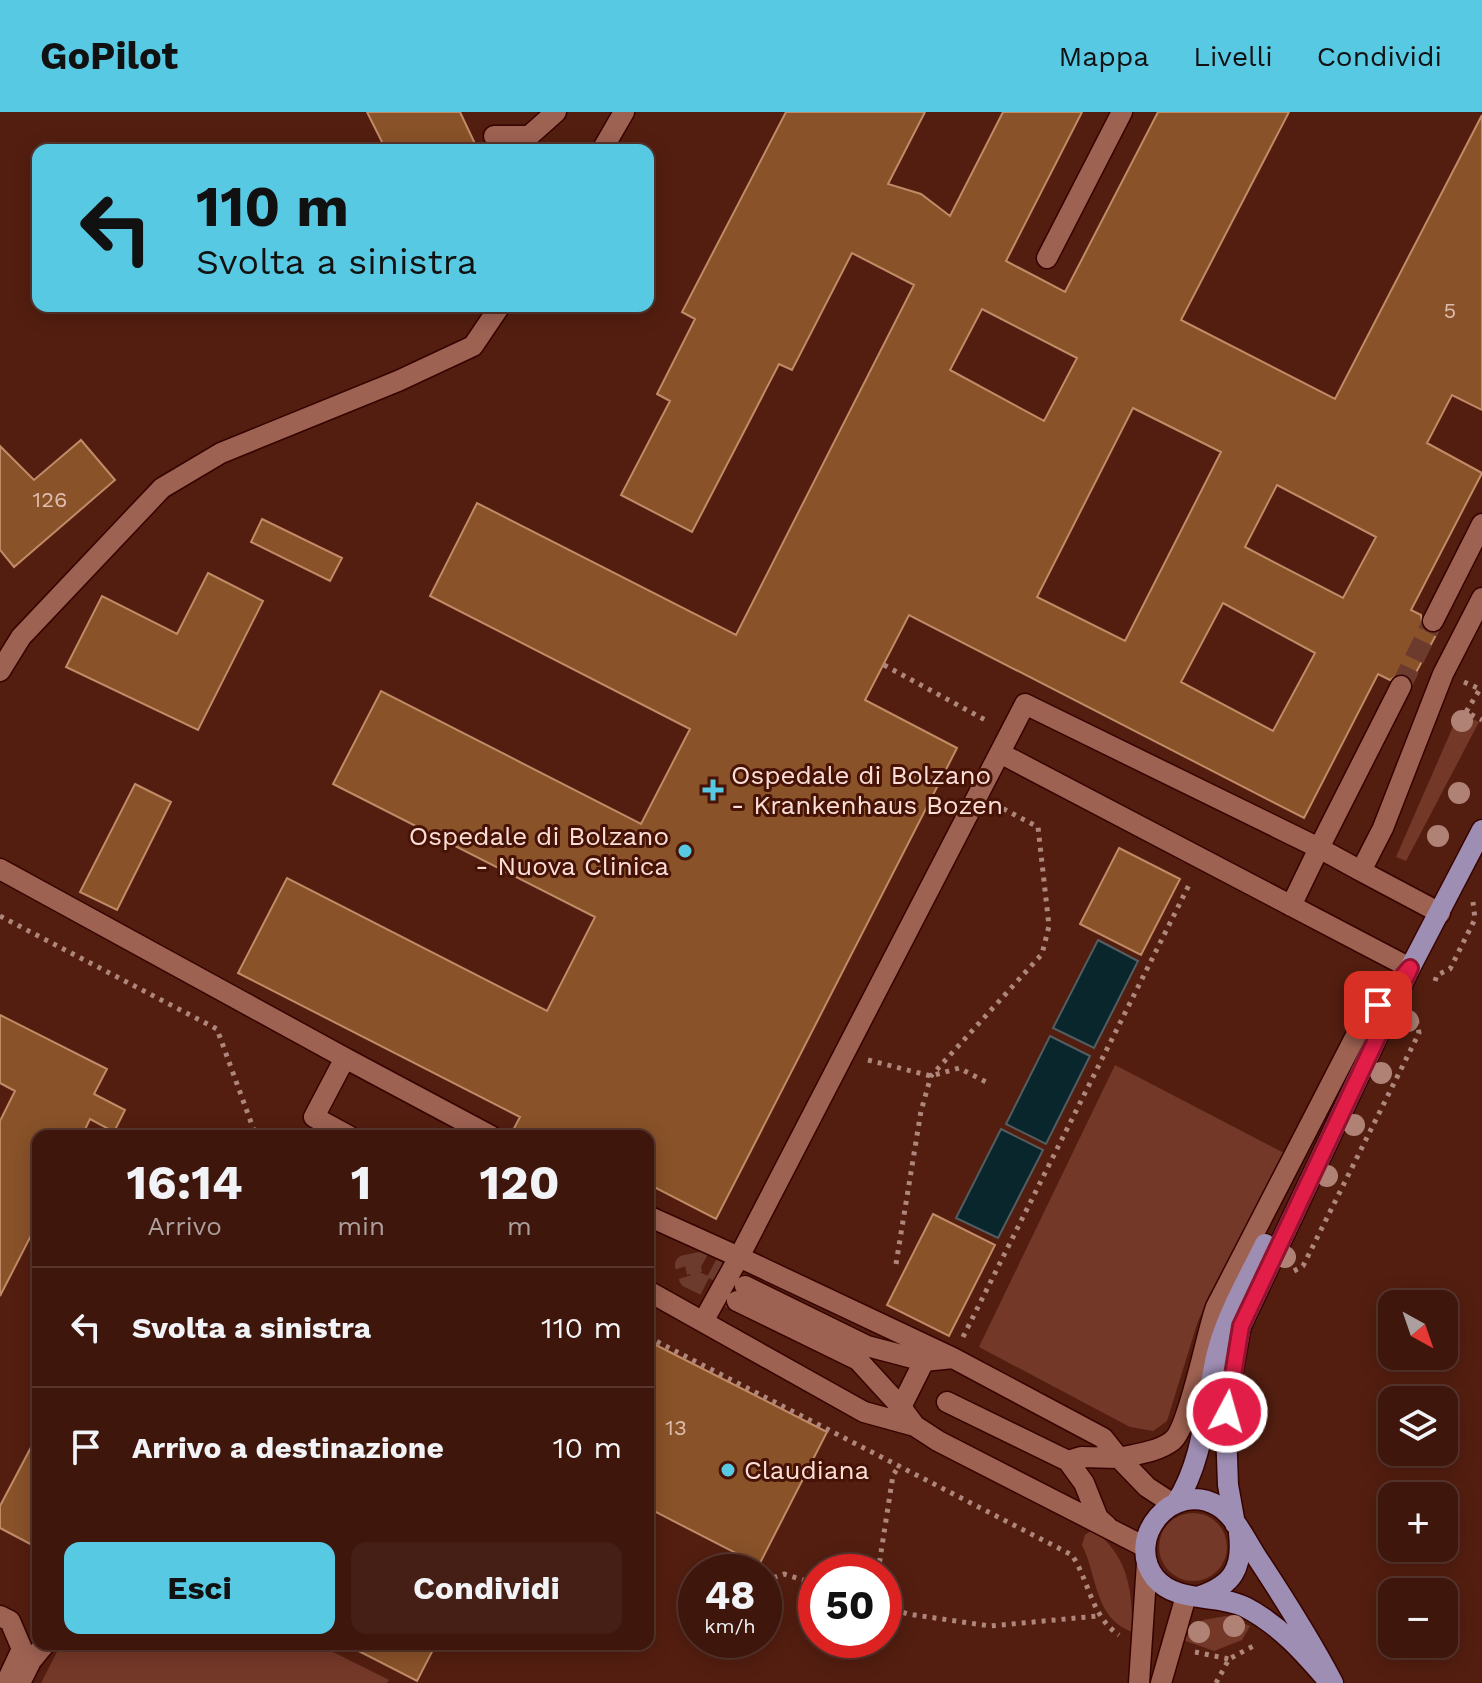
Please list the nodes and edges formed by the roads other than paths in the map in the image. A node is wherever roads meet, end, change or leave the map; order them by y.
1 (556, 112) edge
2 (624, 112) edge
3 (1122, 112) edge
4 (494, 136) dead end
5 (605, 144) edge
6 (1047, 258) dead end
7 (496, 312) edge
8 (1482, 524) edge
9 (1482, 598) edge
10 (1433, 621) tunnel mouth
11 (0, 671) edge
12 (1401, 686) tunnel mouth
13 (1000, 753) junction
14 (1482, 830) edge
15 (1319, 848) junction
16 (0, 869) edge
17 (1361, 871) junction
18 (1291, 906) junction
19 (1440, 913) junction
20 (1410, 968) junction
21 (1392, 989) junction
22 (345, 1058) junction
23 (338, 1130) edge
24 (480, 1130) edge
25 (654, 1219) edge
26 (739, 1257) junction
27 (654, 1294) edge
28 (704, 1320) junction
29 (953, 1358) junction
30 (924, 1361) junction
31 (947, 1402) dead end
32 (901, 1407) junction
33 (915, 1426) junction
34 (1119, 1458) junction
35 (1068, 1461) junction
36 (1174, 1503) junction
37 (1237, 1526) junction
38 (1114, 1532) junction
39 (1146, 1555) junction
40 (1193, 1596) junction
41 (0, 1616) edge
42 (40, 1650) edge
43 (6, 1683) edge
44 (20, 1683) edge
45 (1139, 1683) edge
46 (1161, 1683) edge
47 (1332, 1683) edge

1 - 4 lane
2 - 5 lane
3 - 6 lane
7 - 11 lane
8 - 10 lane
9 - 17 lane
12 - 15 lane
13 - 15 lane
13 - 18 lane
13 - 26 lane
14 - 19 main road
15 - 17 lane
15 - 18 lane
16 - 22 lane
17 - 19 lane
18 - 20 lane
19 - 20 main road
20 - 21 main road
20 - 37 main road
21 - 34 lane
21 - 36 main road
22 - 23 lane
22 - 24 lane
25 - 26 lane
26 - 28 lane
26 - 29 lane
27 - 28 lane
28 - 33 lane
29 - 30 lane
29 - 34 lane
30 - 32 lane
30 - 32 lane
31 - 35 lane
32 - 33 lane
33 - 38 lane
34 - 35 lane
34 - 36 lane
35 - 38 lane
36 - 37 main road
36 - 39 main road
37 - 40 main road
37 - 47 main road
38 - 39 lane
39 - 40 main road
39 - 45 lane
40 - 46 lane
40 - 47 main road
41 - 43 lane
42 - 44 lane

